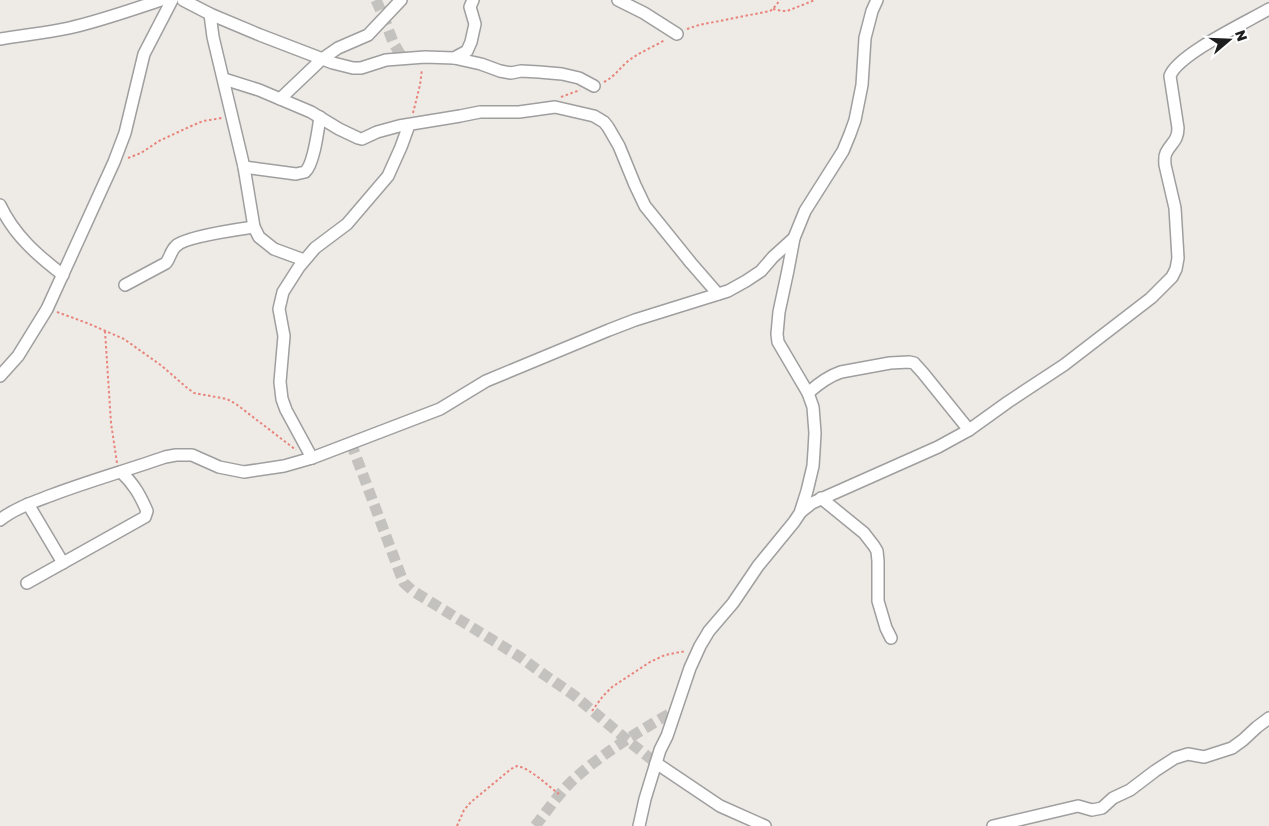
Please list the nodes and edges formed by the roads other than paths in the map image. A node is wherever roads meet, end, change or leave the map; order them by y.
1 (162, 0) edge
2 (172, 0) edge
3 (183, 0) edge
4 (401, 0) edge
5 (473, 0) edge
6 (618, 0) edge
7 (877, 0) edge
8 (1269, 9) edge
9 (210, 14) junction
10 (677, 34) road end
11 (0, 39) edge
12 (454, 58) junction
13 (322, 59) junction
14 (224, 79) junction
15 (594, 86) road end
16 (280, 99) junction
17 (320, 117) junction
18 (409, 125) junction
19 (244, 167) junction
20 (0, 205) edge
21 (254, 227) junction
22 (794, 238) junction
23 (304, 260) junction
24 (63, 276) junction
25 (125, 285) dead end
26 (718, 294) junction
27 (0, 376) edge
28 (808, 393) junction
29 (969, 430) junction
30 (311, 456) junction
31 (120, 472) junction
32 (821, 498) junction
33 (28, 504) junction
34 (800, 513) junction
35 (0, 520) edge
36 (63, 563) junction
37 (26, 583) dead end
38 (891, 638) dead end
39 (1269, 718) edge
40 (656, 763) junction
41 (1051, 812) junction
42 (639, 826) edge
43 (765, 826) edge
44 (994, 826) edge
45 (1046, 826) edge

1 - 11 street
2 - 24 street
3 - 9 street
4 - 13 street
5 - 12 street
6 - 10 street
7 - 22 street
8 - 29 street
9 - 13 street
9 - 14 street
12 - 13 street
12 - 15 street
13 - 16 street
14 - 16 street
14 - 19 street
16 - 17 street
17 - 18 street
17 - 19 street
18 - 23 street
18 - 26 street
19 - 21 street
20 - 24 street
21 - 23 street
21 - 25 street
22 - 26 street
22 - 28 street
23 - 30 street
24 - 27 street
26 - 30 street
28 - 29 street
28 - 34 street
29 - 32 street
30 - 31 street
31 - 33 street
31 - 36 street
32 - 34 street
32 - 38 street
33 - 35 street
33 - 36 street
34 - 40 street
36 - 37 street
39 - 41 street
40 - 42 street
40 - 43 street
41 - 44 street
41 - 45 street

